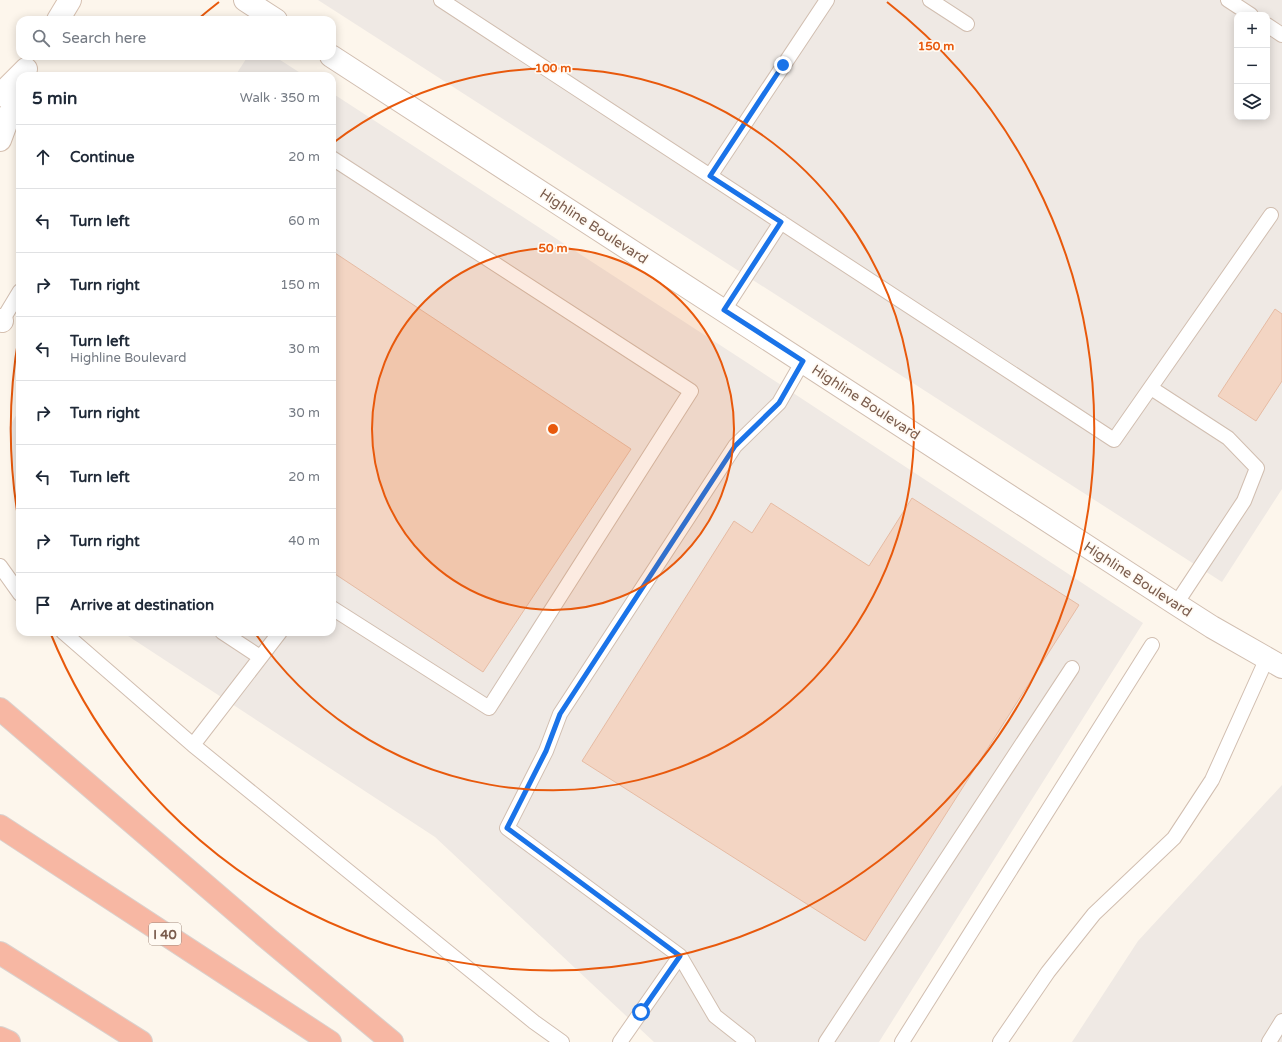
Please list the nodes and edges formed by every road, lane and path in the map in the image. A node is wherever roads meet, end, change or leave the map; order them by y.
1 (70, 0) edge
2 (245, 0) edge
3 (827, 0) edge
4 (930, 0) edge
5 (1228, 0) edge
6 (448, 2) edge
7 (1246, 12) edge
8 (60, 16) edge
9 (270, 16) edge
10 (967, 24) dead end
11 (1270, 28) edge
12 (1282, 35) edge
13 (336, 59) edge
14 (16, 81) edge
15 (0, 95) edge
16 (16, 98) edge
17 (0, 140) edge
18 (336, 161) edge
19 (710, 176) junction
20 (1271, 215) dead end
21 (781, 222) junction
22 (16, 297) edge
23 (724, 310) junction
24 (1, 321) edge
25 (803, 361) junction
26 (1151, 388) junction
27 (0, 566) edge
28 (16, 588) edge
29 (1176, 604) junction
30 (336, 611) edge
31 (68, 636) edge
32 (228, 636) edge
33 (277, 636) edge
34 (1152, 644) dead end
35 (260, 657) junction
36 (1274, 662) edge
37 (1072, 668) dead end
38 (0, 709) edge
39 (193, 745) junction
40 (0, 826) edge
41 (0, 953) edge
42 (680, 956) junction
43 (1282, 1021) edge
44 (0, 1038) edge
45 (10, 1042) edge
46 (141, 1042) edge
47 (330, 1042) edge
48 (392, 1042) edge
49 (562, 1042) edge
50 (620, 1042) edge
51 (748, 1042) edge
52 (826, 1042) edge
53 (902, 1042) edge
54 (1000, 1042) edge
55 (1269, 1042) edge

1 - 8 street
2 - 9 street
3 - 19 lane
4 - 10 lane
5 - 7 lane
6 - 19 lane
11 - 12 lane
13 - 23 street, Highline Boulevard
14 - 15 street
16 - 17 street
18 - 30 lane
19 - 21 lane
20 - 26 lane
21 - 23 lane
21 - 26 lane
22 - 24 lane
23 - 25 street, Highline Boulevard
25 - 29 street, Highline Boulevard
25 - 42 lane
26 - 29 lane
27 - 28 lane
29 - 36 street, Highline Boulevard
31 - 39 lane
32 - 35 lane
33 - 35 lane
34 - 53 lane
35 - 39 lane
36 - 54 lane
37 - 52 lane
38 - 48 highway
39 - 49 lane
40 - 47 highway, I 40
41 - 46 highway
42 - 50 lane
42 - 51 lane
43 - 55 lane
44 - 45 highway

